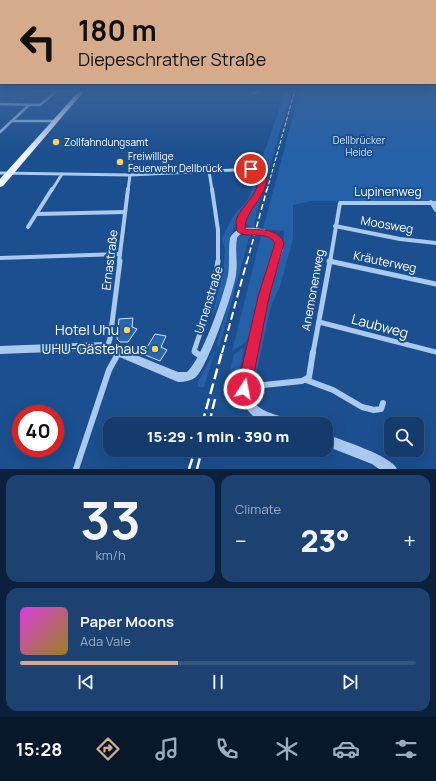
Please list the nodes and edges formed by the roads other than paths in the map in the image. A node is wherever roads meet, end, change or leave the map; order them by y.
1 (22, 112) edge
2 (63, 112) edge
3 (12, 121) junction
4 (55, 121) junction
5 (0, 132) edge
6 (210, 171) junction
7 (0, 173) edge
8 (10, 173) junction
9 (62, 174) junction
10 (130, 175) junction
11 (0, 184) edge
12 (434, 202) edge
13 (340, 203) joint
14 (436, 210) edge
15 (125, 212) junction
16 (37, 214) junction
17 (335, 226) junction
18 (28, 228) dead end
19 (241, 231) junction
20 (436, 243) edge
21 (120, 254) junction
22 (0, 258) edge
23 (329, 260) junction
24 (436, 284) edge
25 (319, 322) junction
26 (107, 347) junction
27 (0, 350) edge
28 (120, 352) junction
29 (436, 352) edge
30 (203, 358) junction
31 (306, 380) junction
32 (244, 387) junction
33 (383, 403) dead end
34 (270, 417) edge
35 (333, 443) edge
36 (76, 469) edge
37 (391, 469) edge

1 - 3 street
2 - 4 main road
3 - 4 street
3 - 5 street
4 - 8 main road
6 - 10 street, Urnenstraße
6 - 19 street, Urnenstraße
6 - 30 street
7 - 8 street, Urnenstraße
8 - 9 street, Urnenstraße
8 - 11 main road
9 - 10 street, Urnenstraße
9 - 16 street
10 - 15 street, Ernastraße
12 - 13 street, Lupinenweg
12 - 14 street
13 - 17 street, Anemonenweg
15 - 16 street
15 - 21 street, Ernastraße
16 - 18 street
17 - 20 street, Moosweg
17 - 23 street, Anemonenweg
19 - 30 street, Urnenstraße
19 - 32 street
21 - 22 street
21 - 26 street, Ernastraße
23 - 24 street, Kräuterweg
23 - 25 street, Anemonenweg
25 - 29 street, Laubweg
25 - 31 street, Anemonenweg
26 - 27 street
26 - 28 street
28 - 30 street, Urnenstraße
28 - 36 street
31 - 32 street
31 - 33 street
32 - 34 street
35 - 37 street

